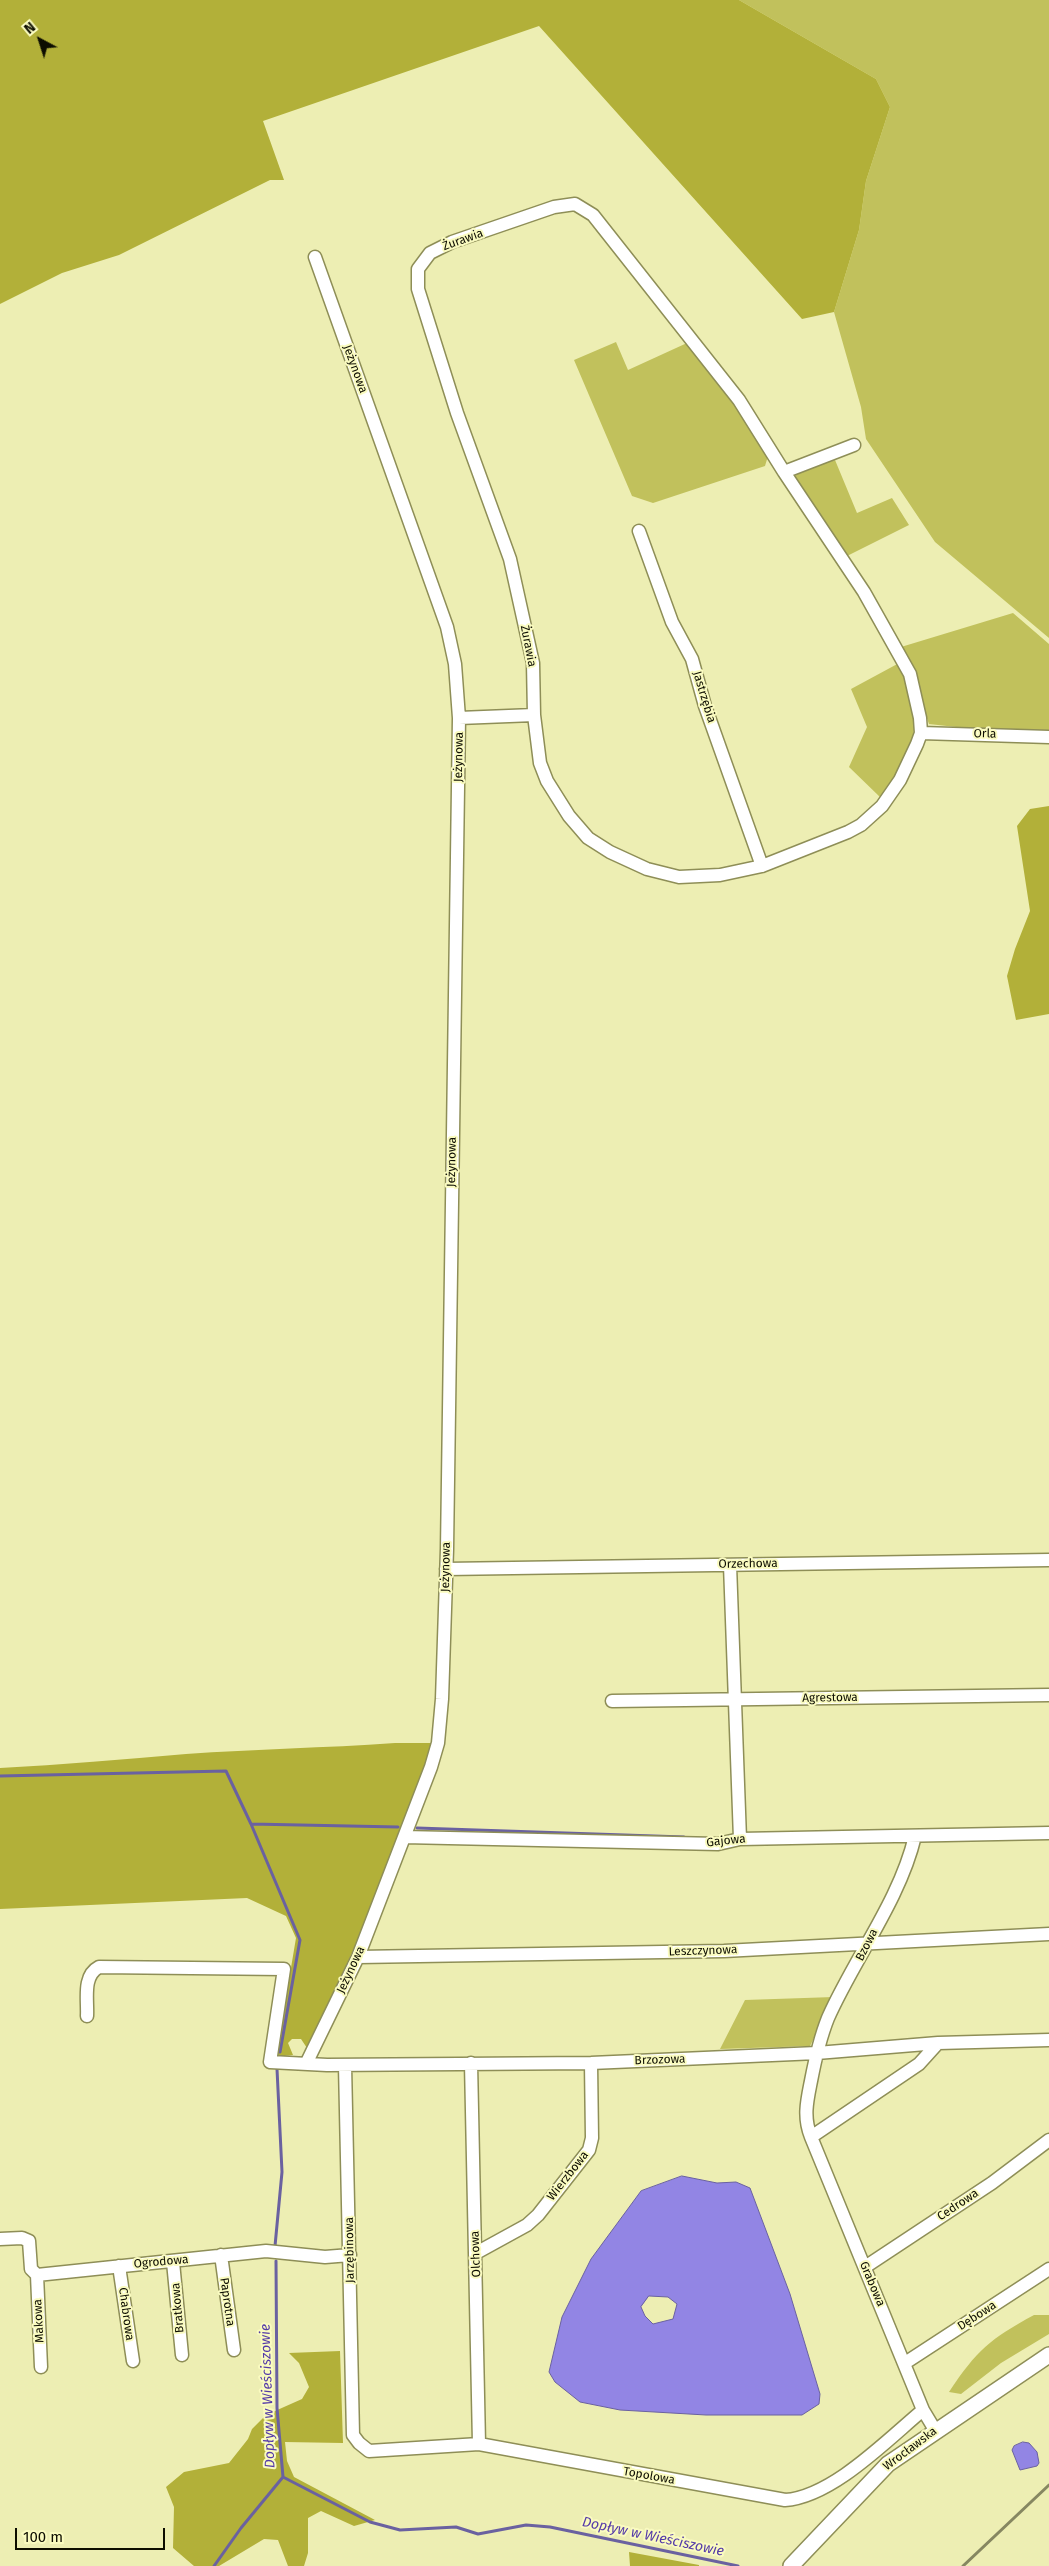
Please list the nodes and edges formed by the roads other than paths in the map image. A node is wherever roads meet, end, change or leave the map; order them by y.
1 (315, 256) dead end
2 (854, 446) dead end
3 (784, 472) junction
4 (639, 531) dead end
5 (534, 716) junction
6 (459, 718) junction
7 (921, 733) junction
8 (1049, 737) edge
9 (762, 866) junction
10 (1049, 1560) edge
11 (730, 1565) junction
12 (446, 1569) junction
13 (1049, 1695) edge
14 (736, 1700) junction
15 (612, 1702) dead end
16 (1049, 1833) edge
17 (915, 1836) junction
18 (404, 1837) junction
19 (740, 1839) junction
20 (1049, 1934) edge
21 (868, 1944) junction
22 (358, 1957) junction
23 (87, 2016) dead end
24 (1049, 2040) edge
25 (938, 2043) junction
26 (817, 2053) junction
27 (471, 2063) junction
28 (591, 2063) junction
29 (306, 2064) junction
30 (345, 2065) junction
31 (811, 2137) junction
32 (1049, 2140) edge
33 (0, 2239) edge
34 (476, 2253) junction
35 (221, 2255) junction
36 (350, 2255) junction
37 (174, 2262) junction
38 (119, 2266) junction
39 (865, 2267) junction
40 (1049, 2269) edge
41 (37, 2275) junction
42 (234, 2350) dead end
43 (182, 2355) dead end
44 (1049, 2355) edge
45 (133, 2361) dead end
46 (905, 2363) junction
47 (41, 2367) dead end
48 (923, 2410) junction
49 (935, 2430) junction
50 (353, 2435) joint
51 (479, 2444) junction
52 (791, 2566) edge

1 - 6 street, Jeżynowa
2 - 3 street
3 - 5 street, Żurawia
3 - 7 street, Żurawia
4 - 9 street, Jastrzębia
5 - 6 street
5 - 9 street, Żurawia
6 - 12 street, Jeżynowa
7 - 8 street, Orla
7 - 9 street, Żurawia
10 - 11 street, Orzechowa
11 - 12 street, Orzechowa
11 - 14 street
12 - 18 street, Jeżynowa
13 - 14 street, Agrestowa
14 - 15 street, Agrestowa
14 - 19 street
16 - 17 street, Gajowa
17 - 19 street, Gajowa
17 - 21 street, Bzowa
18 - 19 street, Gajowa
18 - 22 street, Jeżynowa
20 - 21 street, Leszczynowa
21 - 22 street, Leszczynowa
21 - 26 street, Bzowa
22 - 29 street, Jeżynowa
23 - 29 street, Brzozowa
24 - 25 street, Brzozowa
25 - 26 street, Brzozowa
25 - 31 street
26 - 28 street, Brzozowa
26 - 31 street, Grabowa
27 - 28 street, Brzozowa
27 - 30 street, Brzozowa
27 - 34 street, Olchowa
28 - 34 street, Wierzbowa
29 - 30 street, Brzozowa
30 - 36 street, Jarzębinowa
31 - 39 street, Grabowa
32 - 39 street, Cedrowa
33 - 41 street
34 - 51 street, Olchowa
35 - 36 street, Ogrodowa
35 - 37 street, Ogrodowa
35 - 42 street, Paprotna
36 - 50 street, Jarzębinowa
37 - 38 street, Ogrodowa
37 - 43 street, Bratkowa
38 - 41 street, Ogrodowa
38 - 45 street, Chabrowa
39 - 46 street, Grabowa
40 - 46 street, Dębowa
41 - 47 street, Makowa
44 - 49 street, Wrocławska
46 - 48 street, Grabowa
48 - 49 street, Grabowa
48 - 51 street, Topolowa
49 - 52 street, Wrocławska
50 - 51 street, Topolowa

